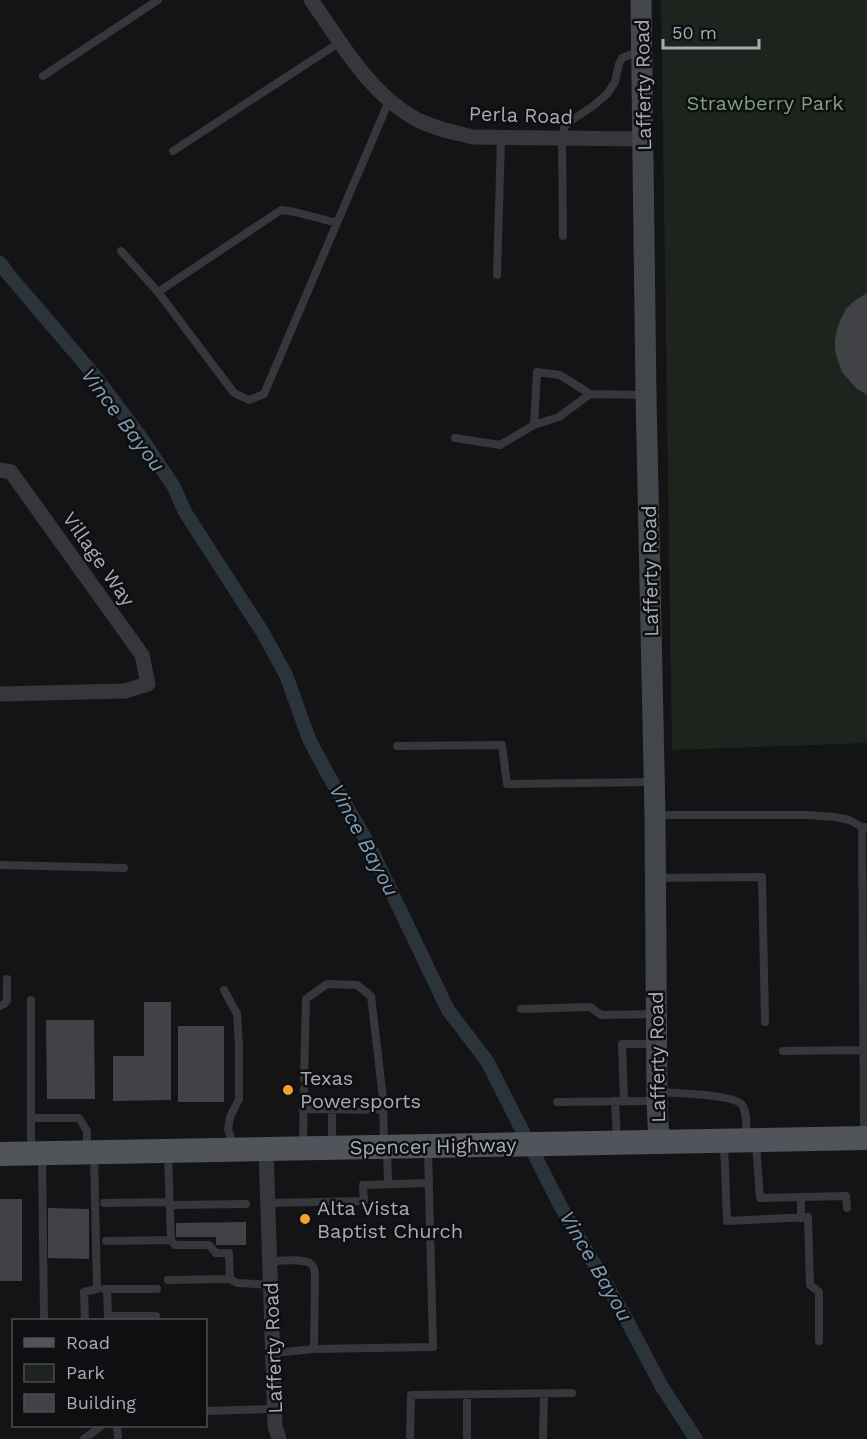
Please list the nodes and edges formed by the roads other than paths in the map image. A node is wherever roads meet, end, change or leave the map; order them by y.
1 (158, 0) edge
2 (311, 0) edge
3 (641, 0) edge
4 (340, 42) junction
5 (642, 51) junction
6 (43, 76) dead end
7 (389, 100) junction
8 (501, 139) junction
9 (562, 139) junction
10 (643, 139) junction
11 (173, 151) dead end
12 (337, 223) junction
13 (563, 236) dead end
14 (121, 251) dead end
15 (497, 275) dead end
16 (158, 292) junction
17 (590, 394) junction
18 (646, 395) junction
19 (534, 425) junction
20 (455, 438) dead end
21 (0, 470) edge
22 (0, 694) edge
23 (397, 746) dead end
24 (654, 782) junction
25 (655, 815) junction
26 (865, 827) edge
27 (0, 865) edge
28 (124, 868) dead end
29 (655, 878) junction
30 (865, 892) edge
31 (7, 979) dead end
32 (865, 989) edge
33 (224, 990) dead end
34 (31, 1000) dead end
35 (0, 1006) edge
36 (521, 1009) dead end
37 (656, 1014) junction
38 (765, 1022) dead end
39 (656, 1044) junction
40 (864, 1050) junction
41 (783, 1051) dead end
42 (304, 1079) dead end
43 (304, 1089) dead end
44 (657, 1096) junction
45 (865, 1096) edge
46 (615, 1101) junction
47 (624, 1101) junction
48 (557, 1102) dead end
49 (303, 1109) junction
50 (332, 1109) junction
51 (383, 1110) junction
52 (32, 1118) junction
53 (866, 1138) edge
54 (742, 1140) junction
55 (659, 1142) junction
56 (617, 1143) junction
57 (428, 1146) junction
58 (385, 1147) junction
59 (333, 1148) junction
60 (266, 1149) junction
61 (303, 1149) junction
62 (235, 1150) junction
63 (168, 1151) junction
64 (91, 1152) junction
65 (37, 1153) junction
66 (0, 1154) edge
67 (429, 1182) junction
68 (388, 1184) junction
69 (801, 1197) junction
70 (104, 1203) dead end
71 (268, 1203) junction
72 (170, 1204) junction
73 (246, 1204) dead end
74 (847, 1208) dead end
75 (801, 1218) junction
76 (171, 1240) junction
77 (106, 1241) dead end
78 (270, 1261) junction
79 (230, 1279) junction
80 (168, 1280) dead end
81 (270, 1285) junction
82 (97, 1289) junction
83 (107, 1289) junction
84 (157, 1289) dead end
85 (156, 1316) dead end
86 (44, 1319) edge
87 (85, 1319) edge
88 (819, 1341) dead end
89 (314, 1349) junction
90 (273, 1353) junction
91 (572, 1393) dead end
92 (544, 1394) junction
93 (467, 1395) junction
94 (275, 1409) junction
95 (207, 1411) edge
96 (99, 1427) edge
97 (84, 1439) edge
98 (279, 1439) edge
99 (410, 1439) edge
100 (467, 1439) edge
101 (543, 1439) edge

1 - 6 lane
2 - 4 street, Perla Road
3 - 5 street, Lafferty Road
4 - 7 street, Perla Road
4 - 11 lane
5 - 9 lane
5 - 10 street, Lafferty Road
7 - 8 street, Perla Road
7 - 12 lane
8 - 9 street, Perla Road
8 - 15 lane
9 - 10 street, Perla Road
9 - 13 lane
10 - 18 street, Lafferty Road
12 - 16 lane
12 - 16 lane
14 - 16 lane
17 - 18 lane
17 - 19 lane
17 - 19 lane
18 - 24 street, Lafferty Road
19 - 20 lane
21 - 22 street, Village Way
23 - 24 lane
24 - 25 street, Lafferty Road
25 - 26 lane
25 - 29 street, Lafferty Road
26 - 30 lane
27 - 28 lane
29 - 37 street, Lafferty Road
29 - 38 lane
30 - 32 lane
31 - 35 lane
32 - 40 lane
33 - 62 lane
34 - 52 lane
36 - 37 lane
37 - 39 street, Lafferty Road
39 - 44 street, Lafferty Road
39 - 47 lane
40 - 41 lane
40 - 45 lane
42 - 51 lane
43 - 49 lane
44 - 47 lane
44 - 54 lane
44 - 55 street, Lafferty Road
45 - 53 lane
46 - 47 lane
46 - 48 lane
46 - 56 lane
49 - 50 lane
49 - 61 lane
50 - 51 lane
50 - 59 lane
51 - 58 lane
52 - 64 lane
52 - 65 lane
53 - 54 main road, Spencer Highway
54 - 55 main road, Spencer Highway
54 - 69 lane
54 - 75 lane
55 - 56 main road, Spencer Highway
56 - 57 main road, Spencer Highway
57 - 58 main road, Spencer Highway
57 - 67 lane
58 - 59 main road, Spencer Highway
58 - 68 lane
59 - 61 main road, Spencer Highway
60 - 61 main road, Spencer Highway
60 - 62 main road, Spencer Highway
60 - 71 street, Lafferty Road
62 - 63 main road, Spencer Highway
63 - 64 main road, Spencer Highway
63 - 72 lane
64 - 65 main road, Spencer Highway
64 - 82 lane
65 - 66 main road, Spencer Highway
65 - 86 lane
67 - 68 lane
67 - 89 lane
68 - 71 lane
69 - 74 lane
69 - 75 lane
70 - 72 lane
71 - 78 street, Lafferty Road
72 - 73 lane
72 - 76 lane
75 - 88 lane
76 - 77 lane
76 - 79 lane
78 - 81 street, Lafferty Road
78 - 89 lane
79 - 80 lane
79 - 81 lane
81 - 90 street, Lafferty Road
82 - 83 lane
82 - 87 lane
83 - 84 lane
83 - 85 lane
89 - 90 lane
90 - 94 street, Lafferty Road
91 - 92 lane
92 - 93 lane
92 - 101 lane
93 - 99 lane
93 - 100 lane
94 - 95 lane
94 - 98 street, Lafferty Road
96 - 97 lane

